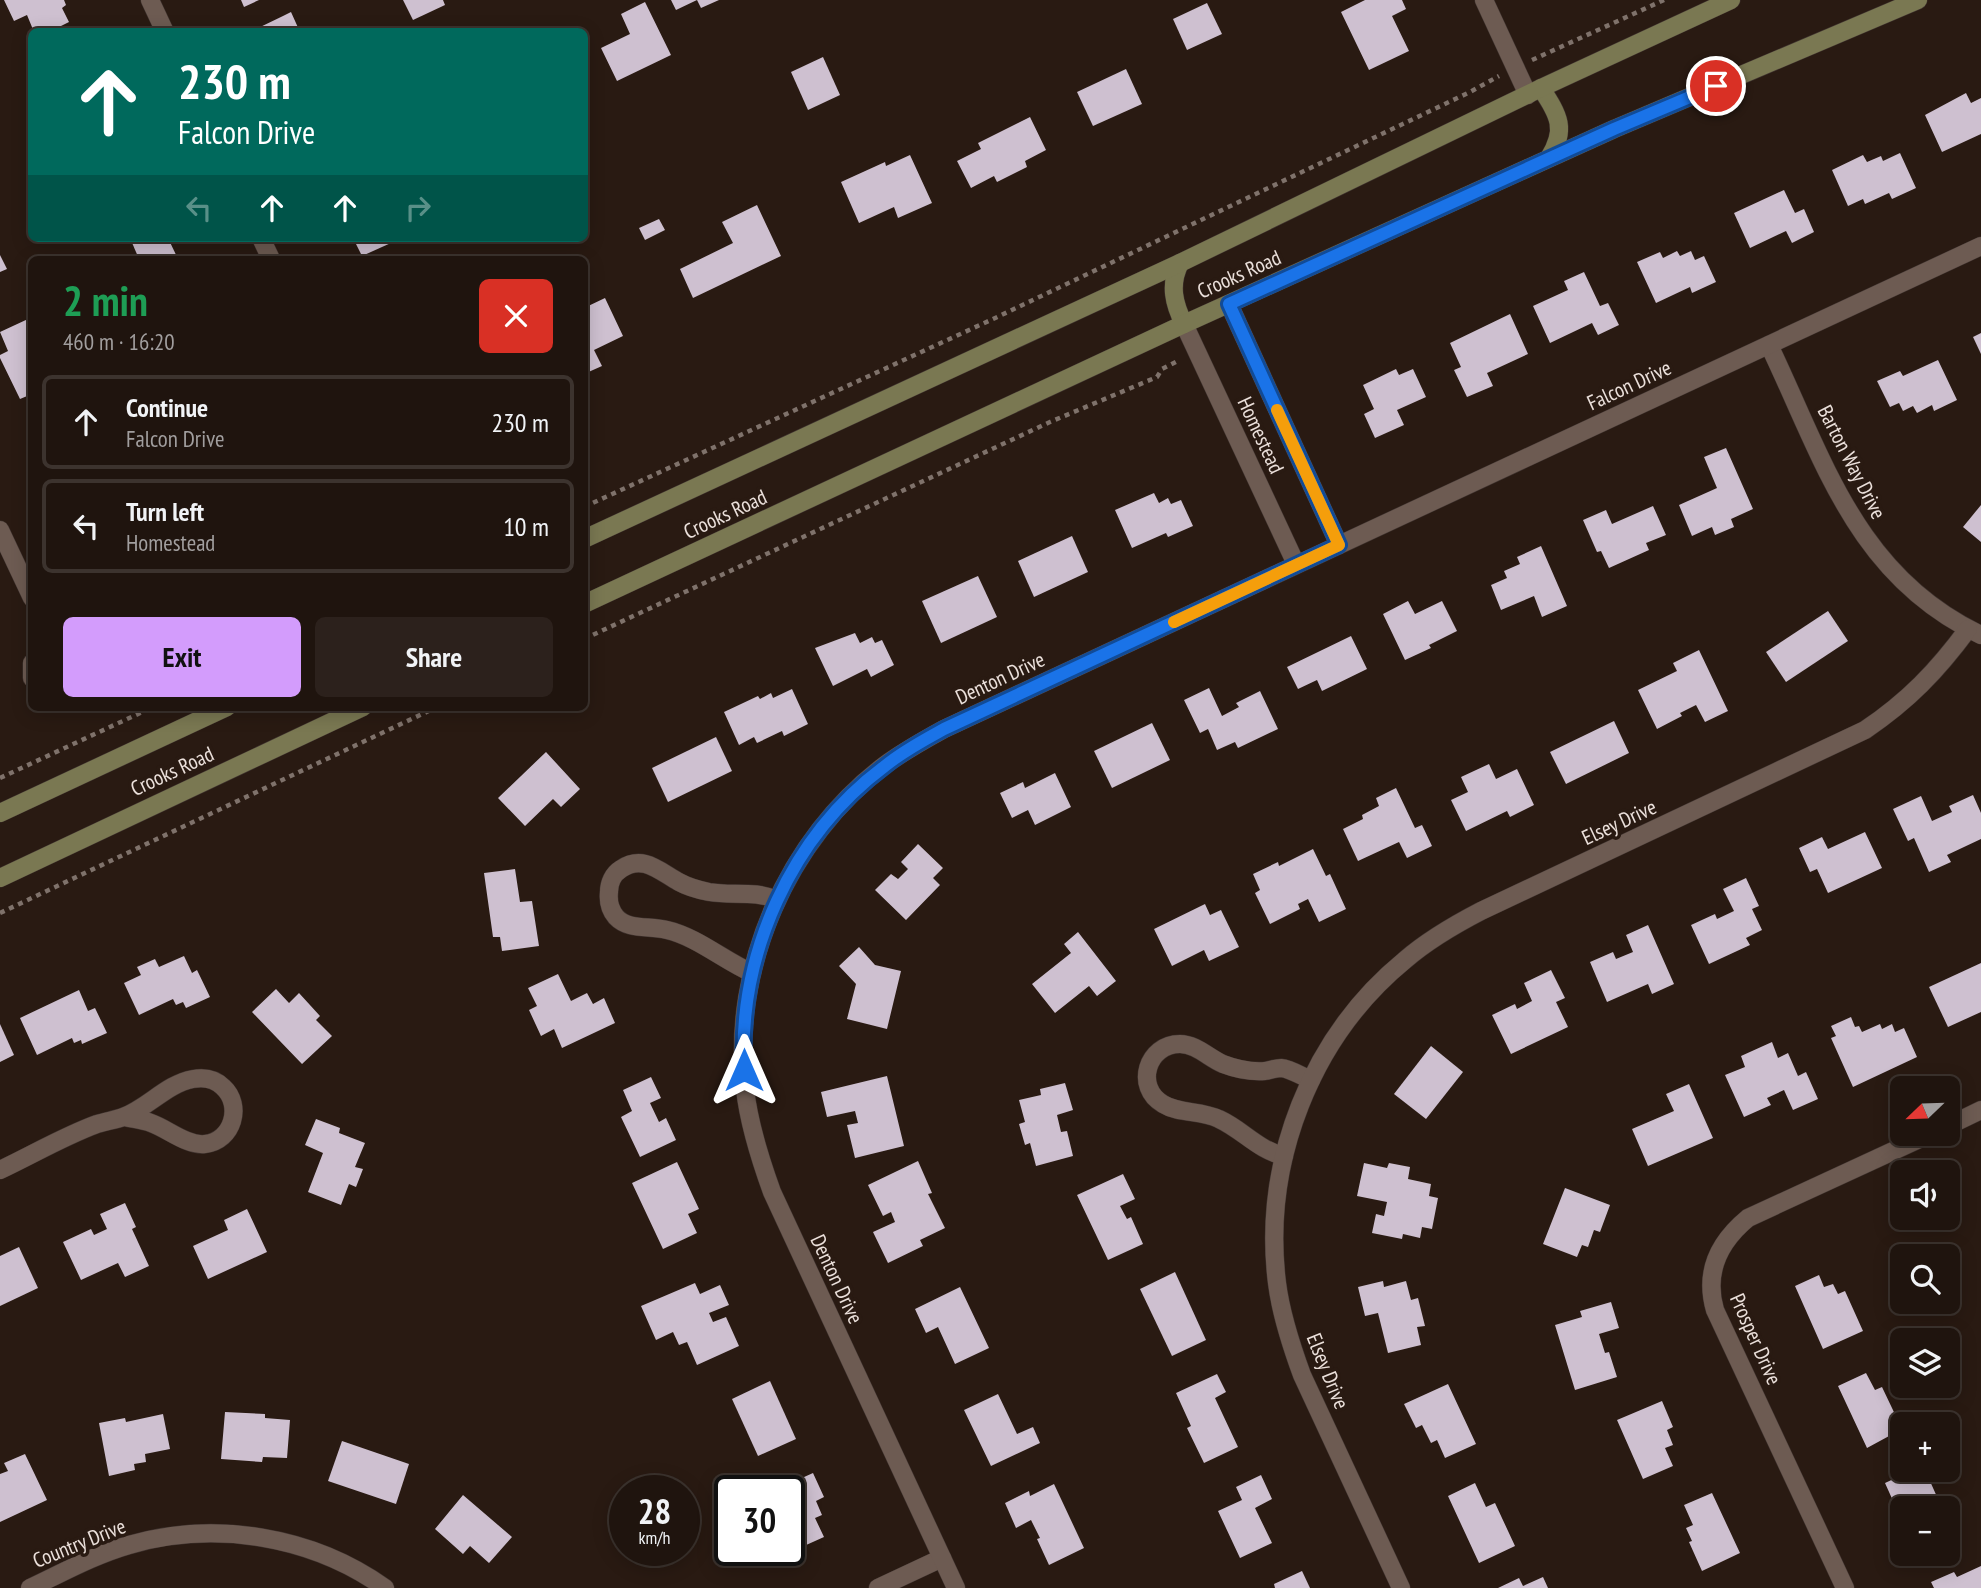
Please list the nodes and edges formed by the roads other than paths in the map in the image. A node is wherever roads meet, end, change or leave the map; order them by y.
1 (150, 0) edge
2 (1484, 0) edge
3 (1731, 0) edge
4 (1919, 0) edge
5 (163, 28) edge
6 (1535, 92) junction
7 (1549, 159) junction
8 (1981, 246) edge
9 (1180, 263) junction
10 (1229, 304) junction
11 (1184, 324) junction
12 (1769, 345) junction
13 (0, 530) edge
14 (588, 537) edge
15 (1339, 545) junction
16 (1296, 565) junction
17 (28, 590) edge
18 (588, 602) edge
19 (1974, 632) edge
20 (218, 711) edge
21 (355, 711) edge
22 (0, 813) edge
23 (0, 878) edge
24 (777, 900) junction
25 (752, 973) junction
26 (1311, 1080) junction
27 (1981, 1110) edge
28 (125, 1117) junction
29 (1960, 1120) edge
30 (1904, 1146) edge
31 (1284, 1156) junction
32 (0, 1170) edge
33 (942, 1558) junction
34 (30, 1588) edge
35 (385, 1588) edge
36 (878, 1588) edge
37 (956, 1588) edge
38 (1401, 1588) edge
39 (1845, 1588) edge

1 - 5 street
2 - 6 street
3 - 6 main road, Crooks Road
4 - 7 main road, Crooks Road
6 - 7 main road
6 - 9 main road, Crooks Road
7 - 10 main road, Crooks Road
8 - 12 street, Falcon Drive
9 - 11 main road
9 - 14 main road, Crooks Road
10 - 11 main road, Crooks Road
10 - 15 street, Homestead
11 - 16 street, Homestead
11 - 18 main road, Crooks Road
12 - 15 street, Falcon Drive
12 - 19 street, Barton Way Drive
13 - 17 street
15 - 16 street, Falcon Drive
16 - 24 street, Denton Drive
19 - 26 street, Elsey Drive
20 - 22 main road, Crooks Road
21 - 23 main road, Crooks Road
24 - 25 street, Denton Drive
24 - 25 street
25 - 33 street, Denton Drive
26 - 31 street, Elsey Drive
26 - 31 street
27 - 29 street
28 - 28 street
28 - 32 street
30 - 39 street, Prosper Drive
31 - 38 street, Elsey Drive
33 - 36 street
33 - 37 street, Denton Drive
34 - 35 street, Country Drive

